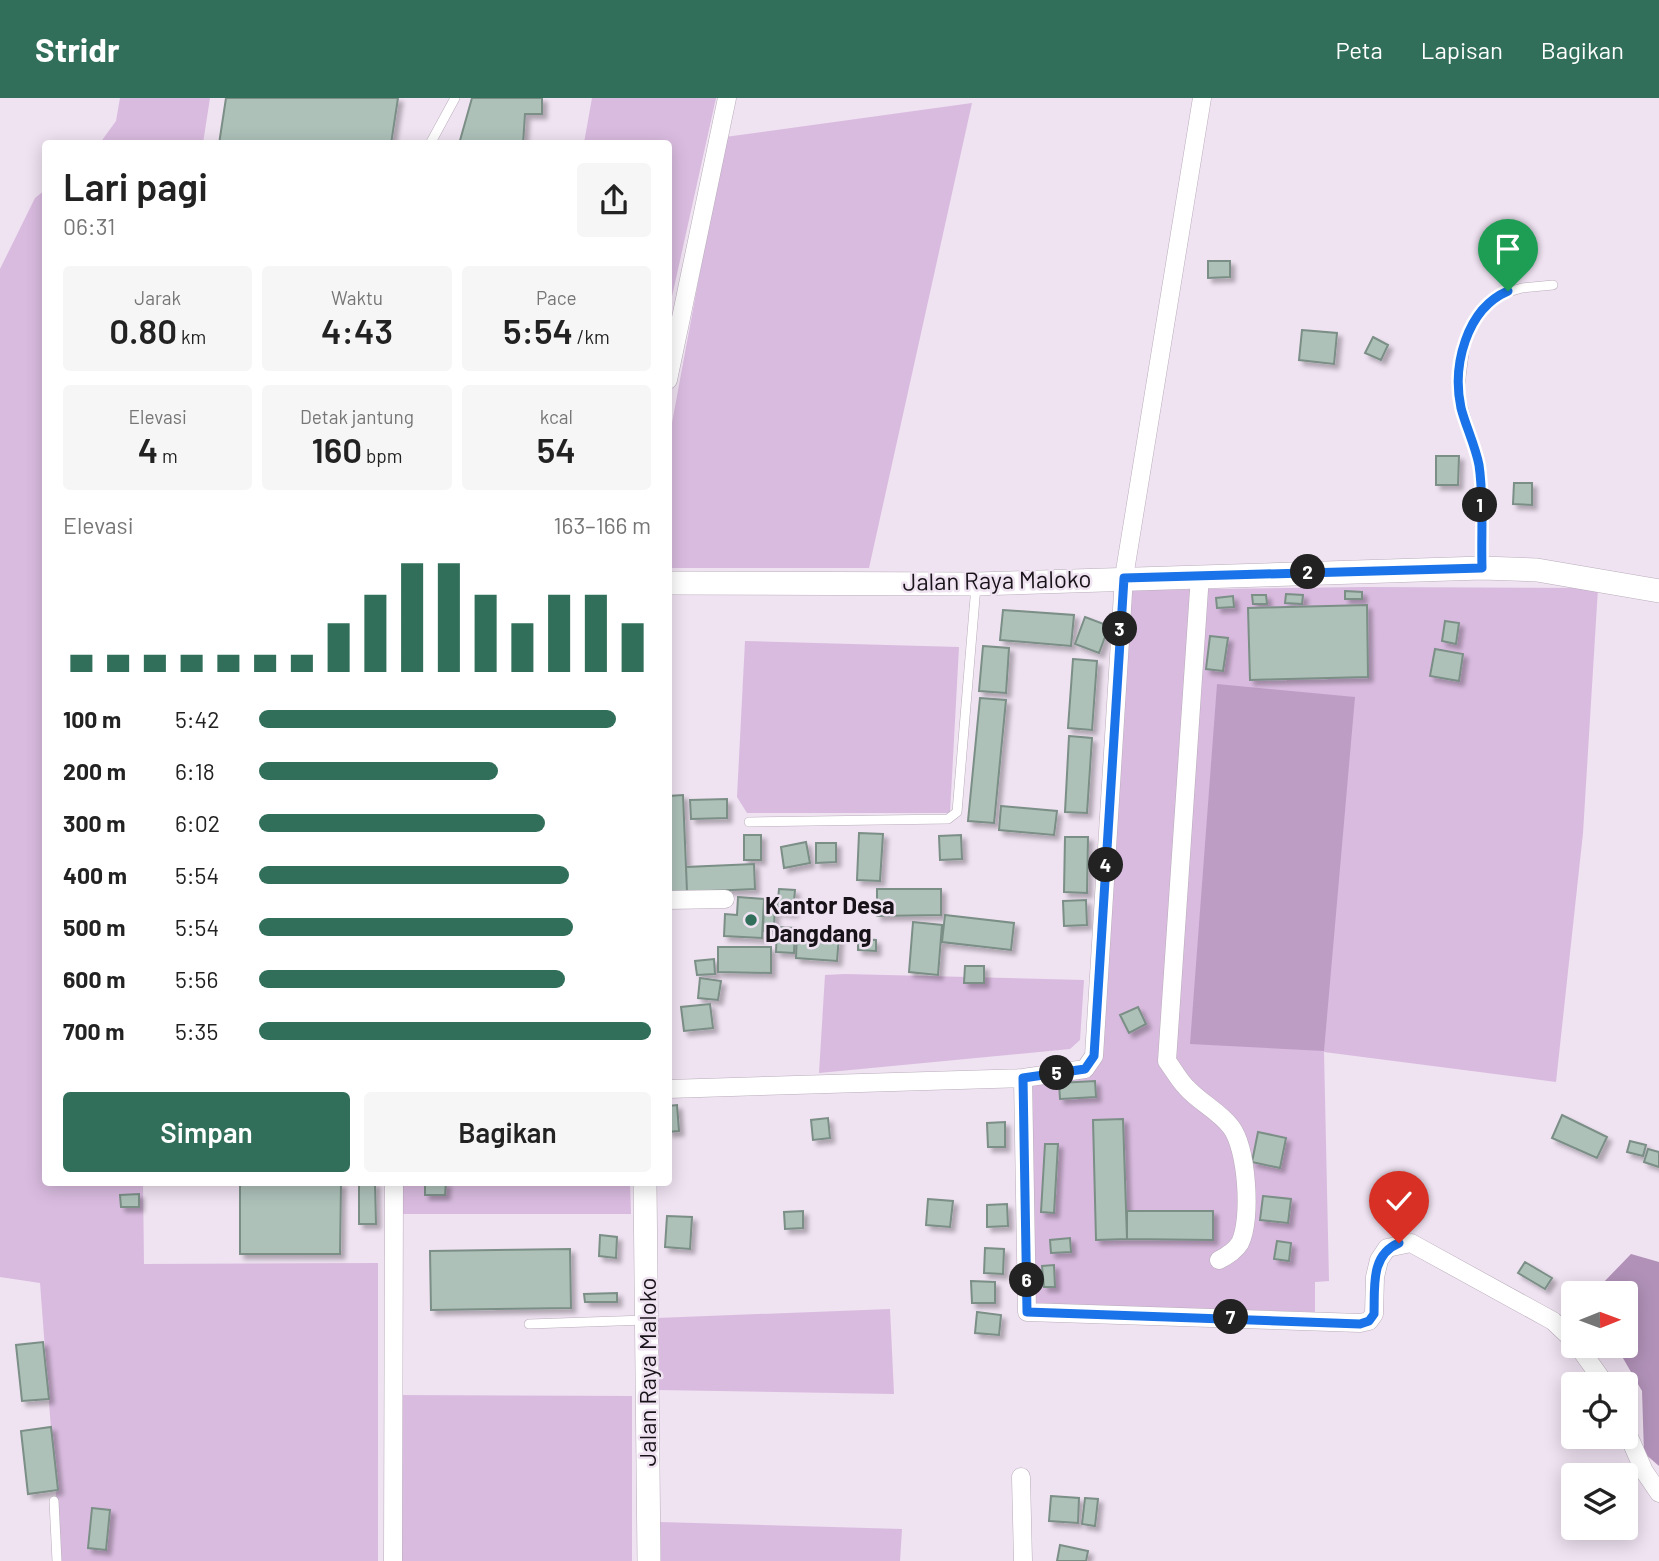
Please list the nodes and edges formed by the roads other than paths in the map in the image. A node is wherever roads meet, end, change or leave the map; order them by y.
1 (455, 98) edge
2 (726, 98) edge
3 (1202, 98) edge
4 (432, 140) edge
5 (1553, 285) dead end
6 (672, 361) edge
7 (1482, 568) junction
8 (1200, 575) junction
9 (1124, 578) junction
10 (672, 583) edge
11 (976, 584) junction
12 (1659, 591) edge
13 (749, 822) dead end
14 (724, 899) dead end
15 (672, 900) edge
16 (1023, 1078) junction
17 (672, 1089) edge
18 (394, 1186) edge
19 (645, 1186) edge
20 (1219, 1260) dead end
21 (648, 1320) junction
22 (529, 1324) dead end
23 (1561, 1329) edge
24 (1634, 1449) edge
25 (1021, 1477) dead end
26 (1659, 1493) edge
27 (54, 1502) dead end
28 (57, 1561) edge
29 (393, 1561) edge
30 (649, 1561) edge
31 (1023, 1561) edge

1 - 4 lane
2 - 6 street
3 - 9 street
5 - 7 lane
7 - 8 street, Jalan Raya Maloko
7 - 12 street, Jalan Raya Maloko
8 - 9 street, Jalan Raya Maloko
8 - 20 street
9 - 11 street, Jalan Raya Maloko
9 - 16 street
10 - 11 street, Jalan Raya Maloko
11 - 13 lane
14 - 15 street
16 - 17 street
16 - 23 street
18 - 29 street
19 - 21 street, Jalan Raya Maloko
21 - 22 lane
21 - 30 street, Jalan Raya Maloko
24 - 26 street
25 - 31 street
27 - 28 lane

